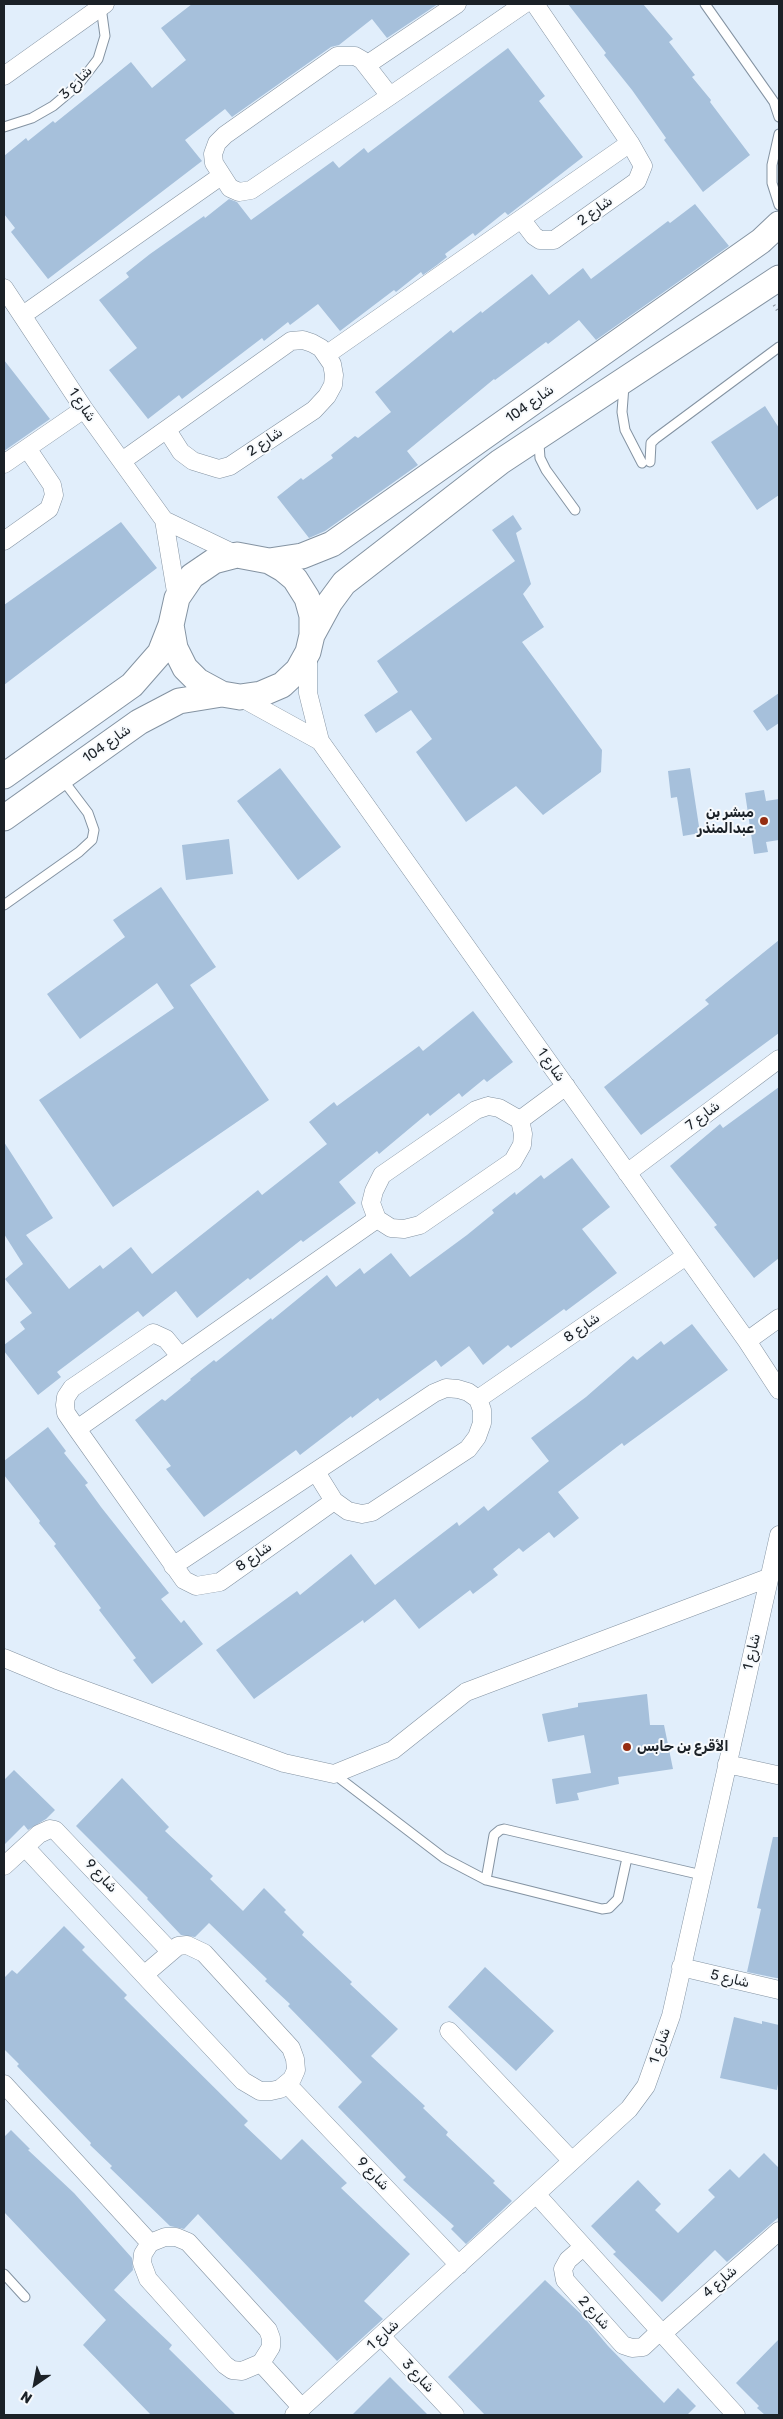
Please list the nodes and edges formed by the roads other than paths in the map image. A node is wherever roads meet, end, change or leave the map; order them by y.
1 (457, 4) edge
2 (524, 4) edge
3 (535, 4) edge
4 (705, 4) edge
5 (101, 5) edge
6 (368, 64) junction
7 (4, 76) edge
8 (390, 96) junction
9 (779, 117) edge
10 (4, 127) edge
11 (779, 134) edge
12 (630, 142) junction
13 (220, 176) junction
14 (779, 205) edge
15 (521, 219) junction
16 (779, 224) edge
17 (738, 258) junction
18 (771, 283) edge
19 (4, 288) edge
20 (23, 315) junction
21 (779, 348) edge
22 (326, 355) junction
23 (625, 378) junction
24 (84, 409) junction
25 (552, 426) junction
26 (167, 430) junction
27 (27, 448) junction
28 (122, 461) junction
29 (4, 464) edge
30 (576, 510) dead end
31 (164, 520) junction
32 (4, 541) edge
33 (237, 555) junction
34 (269, 561) junction
35 (177, 598) junction
36 (171, 625) junction
37 (310, 644) junction
38 (231, 695) junction
39 (320, 741) junction
40 (4, 776) edge
41 (61, 778) junction
42 (4, 818) edge
43 (4, 905) edge
44 (779, 1059) edge
45 (566, 1086) junction
46 (520, 1120) junction
47 (627, 1173) junction
48 (377, 1219) junction
49 (686, 1256) junction
50 (779, 1318) edge
51 (747, 1341) junction
52 (180, 1356) junction
53 (779, 1390) edge
54 (478, 1399) junction
55 (76, 1429) junction
56 (316, 1472) junction
57 (334, 1501) junction
58 (779, 1535) edge
59 (777, 1559) edge
60 (173, 1566) junction
61 (768, 1578) junction
62 (4, 1658) edge
63 (727, 1764) junction
64 (334, 1774) junction
65 (779, 1776) edge
66 (25, 1847) junction
67 (627, 1858) junction
68 (4, 1866) edge
69 (702, 1875) junction
70 (486, 1880) junction
71 (170, 1950) junction
72 (681, 1968) junction
73 (144, 1975) junction
74 (779, 1990) edge
75 (450, 2031) dead end
76 (4, 2084) edge
77 (287, 2084) junction
78 (572, 2161) junction
79 (536, 2194) junction
80 (779, 2231) edge
81 (150, 2243) junction
82 (583, 2247) junction
83 (459, 2265) junction
84 (4, 2274) edge
85 (26, 2297) dead end
86 (661, 2333) junction
87 (382, 2336) junction
88 (261, 2363) junction
89 (298, 2412) edge
90 (455, 2415) edge
91 (736, 2415) edge

1 - 6 street
2 - 8 street
3 - 12 street, شارع 2
4 - 9 lane
5 - 7 street, شارع 3
5 - 10 lane, شارع 3
6 - 8 street
6 - 13 street
8 - 13 street
11 - 14 lane
12 - 15 street
12 - 15 street, شارع 2
13 - 20 street
15 - 22 street
16 - 17 street, شارع 104
17 - 18 street
17 - 34 street, شارع 104
18 - 23 street
19 - 20 street, شارع 1
20 - 24 street, شارع 1
21 - 23 lane
22 - 26 street
22 - 26 street, شارع 2
23 - 25 street
24 - 27 street
24 - 28 street, شارع 1
25 - 30 lane
25 - 37 street
26 - 28 street
27 - 29 street
27 - 32 street
28 - 31 street, شارع 1
31 - 33 street, شارع 1
31 - 35 street, شارع 1
33 - 34 street
33 - 35 street
34 - 37 street
35 - 36 street
36 - 38 street
36 - 40 street
37 - 38 street
37 - 39 street, شارع 1
38 - 39 street, شارع 1
38 - 41 street, شارع 104
39 - 45 street, شارع 1
41 - 42 street, شارع 104
41 - 43 lane
44 - 47 street, شارع 7
45 - 46 street
45 - 47 street, شارع 1
46 - 48 street
46 - 48 street
47 - 49 street, شارع 1
48 - 52 street
49 - 51 street, شارع 1
49 - 54 street, شارع 8
50 - 51 street
51 - 53 street, شارع 1
52 - 55 street
52 - 55 street, شارع 8
54 - 56 street
54 - 57 street
55 - 60 street, شارع 8
56 - 57 street
56 - 60 street
57 - 60 street, شارع 8
58 - 59 street, شارع 1
59 - 61 street, شارع 1
61 - 63 street, شارع 1
61 - 64 street
62 - 64 street
63 - 65 street
63 - 69 street, شارع 1
64 - 70 lane
66 - 68 street, شارع 9
66 - 71 street, شارع 9
66 - 73 street
67 - 69 lane
67 - 70 lane
67 - 70 lane
69 - 72 street, شارع 1
71 - 73 street
71 - 77 street
72 - 74 street, شارع 5
72 - 78 street, شارع 1
73 - 77 street
75 - 78 street
76 - 81 street
77 - 83 street, شارع 9
78 - 79 street, شارع 1
79 - 82 street
79 - 83 street, شارع 1
80 - 86 street, شارع 4
81 - 88 street
81 - 88 street
82 - 86 street
82 - 86 street, شارع 2
83 - 87 street, شارع 1
84 - 85 lane
86 - 91 street
87 - 89 street, شارع 1
87 - 90 street, شارع 3
88 - 89 street

